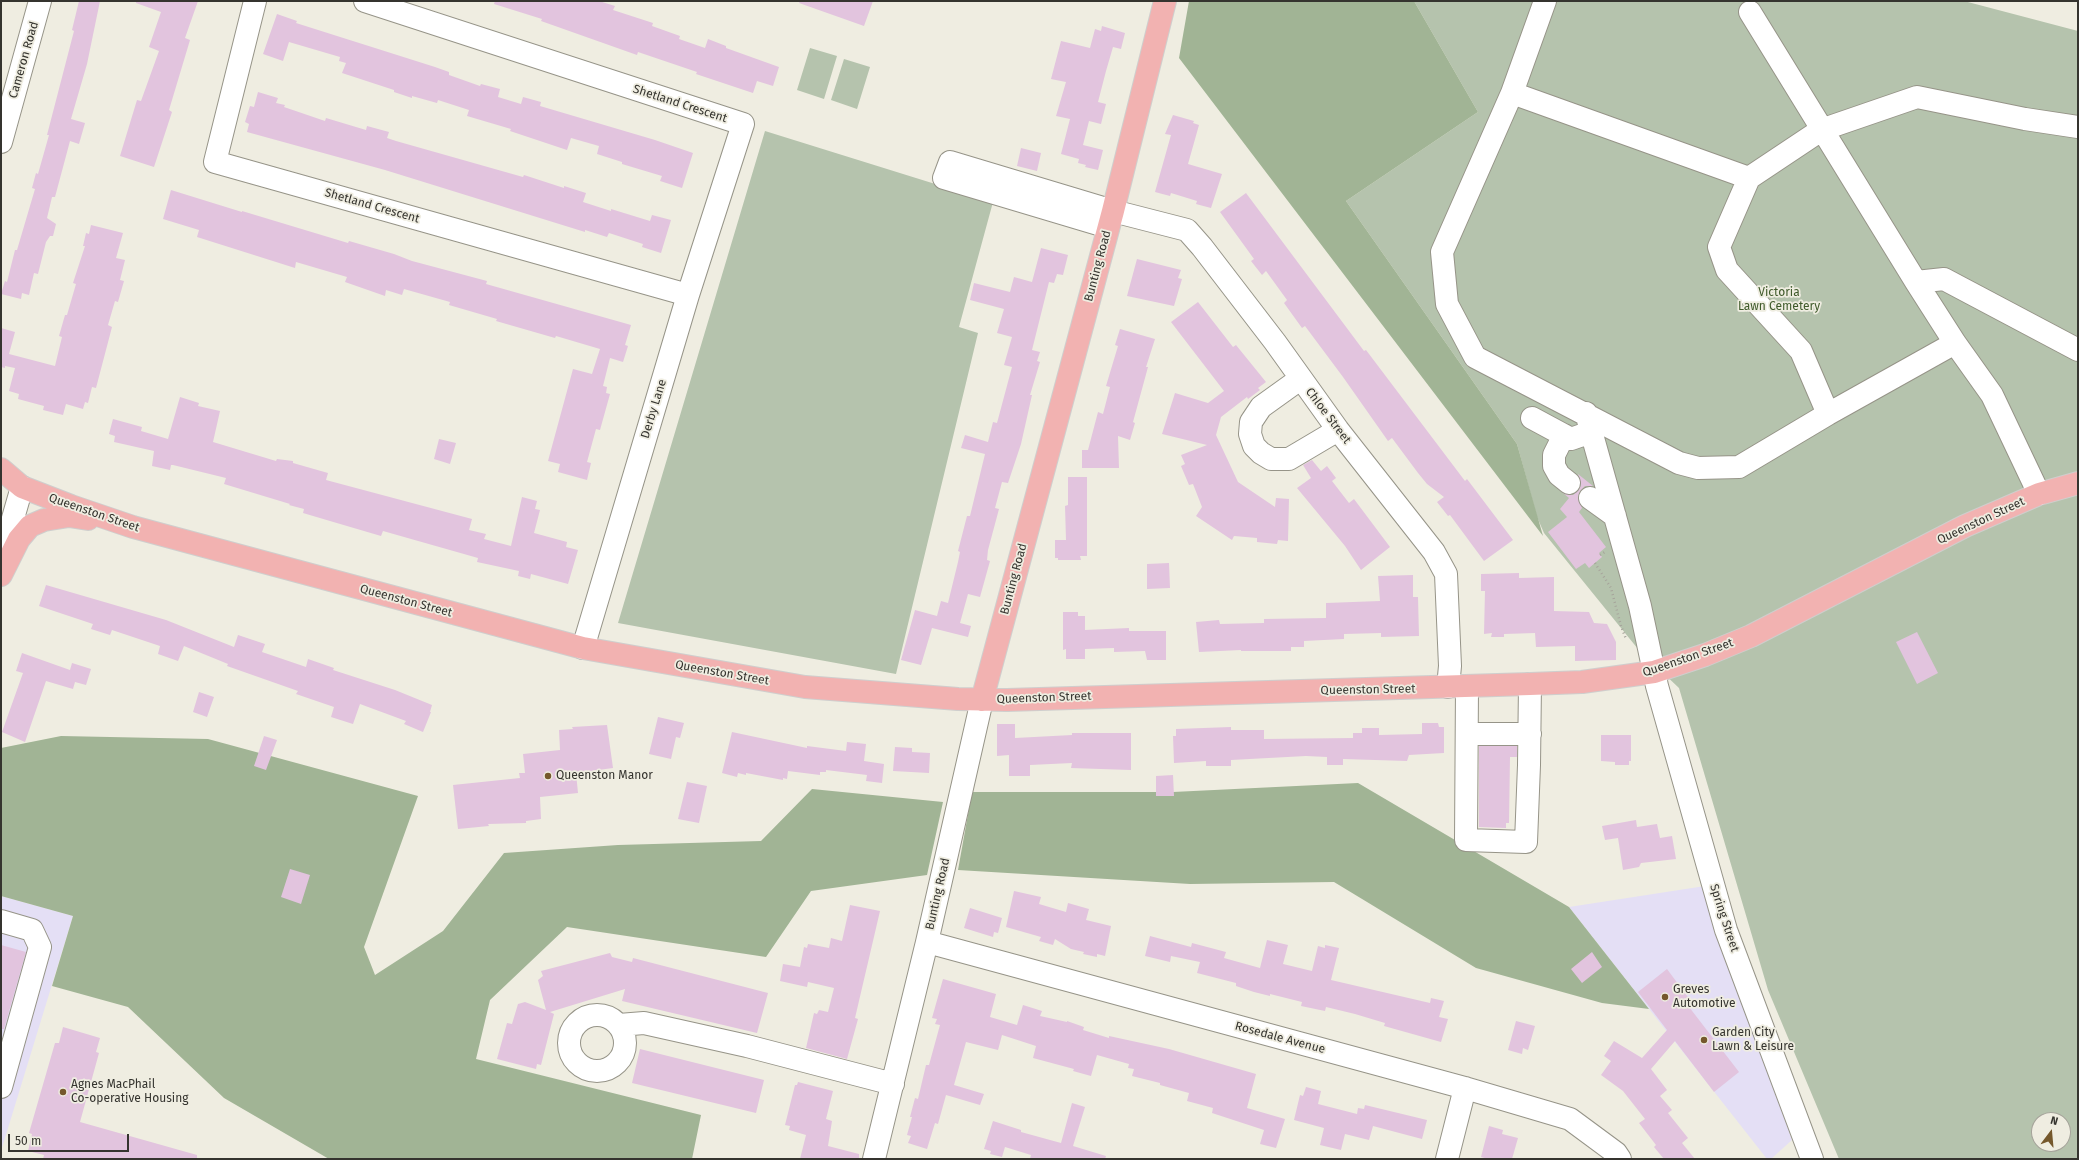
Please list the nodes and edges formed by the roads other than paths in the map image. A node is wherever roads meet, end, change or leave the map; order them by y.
1 (40, 1) edge
2 (255, 1) edge
3 (365, 1) edge
4 (1165, 1) edge
5 (1545, 1) edge
6 (1750, 12) dead end
7 (1512, 93) junction
8 (2078, 127) edge
9 (1821, 130) junction
10 (1, 142) edge
11 (728, 170) joint
12 (1749, 178) junction
13 (1111, 219) junction
14 (1916, 282) junction
15 (688, 295) junction
16 (1955, 343) junction
17 (2078, 350) edge
18 (1300, 379) junction
19 (1828, 414) junction
20 (1532, 418) dead end
21 (1589, 423) junction
22 (1338, 430) junction
23 (1564, 435) junction
24 (1, 469) edge
25 (1569, 483) dead end
26 (2078, 483) edge
27 (22, 487) junction
28 (2039, 494) junction
29 (1590, 498) dead end
30 (1615, 516) junction
31 (133, 526) junction
32 (1, 560) edge
33 (1, 575) edge
34 (583, 648) junction
35 (1654, 672) junction
36 (1530, 684) junction
37 (1458, 687) junction
38 (982, 700) junction
39 (1467, 734) junction
40 (1530, 734) junction
41 (1, 921) edge
42 (927, 942) junction
43 (619, 1026) dead end
44 (893, 1084) junction
45 (1, 1087) edge
46 (1465, 1088) junction
47 (874, 1159) edge
48 (1447, 1159) edge
49 (1620, 1159) edge
50 (1812, 1159) edge

1 - 10 street, Cameron Road
2 - 15 street, Shetland Crescent
3 - 11 street, Shetland Crescent
4 - 13 main road, Bunting Road
5 - 7 street
6 - 9 street
7 - 12 street
7 - 21 street
8 - 9 street
9 - 12 street
9 - 14 street
11 - 15 street, Derby Lane
12 - 19 street
13 - 13 street
13 - 18 street, Chloe Street
13 - 38 main road, Bunting Road
14 - 16 street
14 - 17 street
15 - 34 street, Derby Lane
16 - 19 street
16 - 28 street
18 - 22 street, Chloe Street
18 - 22 street
19 - 21 street
20 - 23 street
21 - 23 street
21 - 30 street, Spring Street
22 - 37 street, Chloe Street
23 - 25 street
24 - 27 main road, Queenston Street
26 - 28 main road, Queenston Street
27 - 31 main road, Queenston Street
27 - 32 street
28 - 35 main road, Queenston Street
29 - 30 street
30 - 35 street, Spring Street
31 - 33 main road
31 - 34 main road, Queenston Street
34 - 38 main road, Queenston Street
35 - 36 main road, Queenston Street
35 - 50 street, Spring Street
36 - 37 main road, Queenston Street
36 - 40 street
37 - 38 main road, Queenston Street
37 - 39 street, Chloe Street
38 - 42 street, Bunting Road
39 - 40 street
39 - 40 street, Chloe Street
41 - 45 street
42 - 44 street, Bunting Road
42 - 46 street, Rosedale Avenue
43 - 44 street
44 - 47 street, Bunting Road
46 - 48 street
46 - 49 street, Rosedale Avenue

